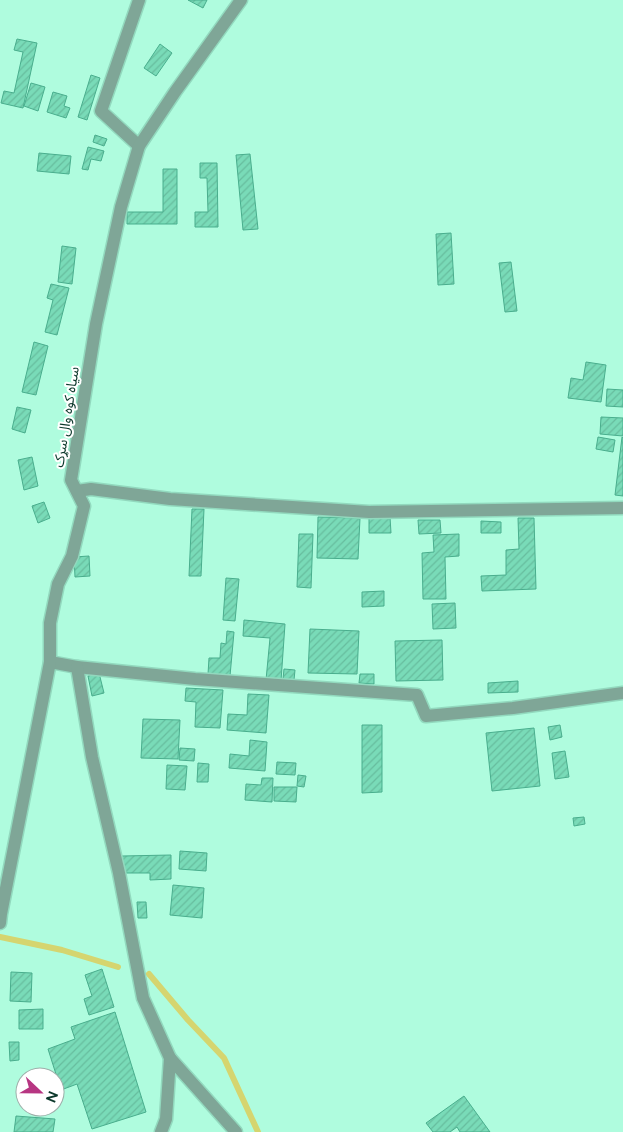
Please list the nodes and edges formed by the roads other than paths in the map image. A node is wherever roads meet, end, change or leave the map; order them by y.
1 (139, 0) edge
2 (241, 0) edge
3 (139, 146) junction
4 (77, 491) junction
5 (623, 508) edge
6 (50, 662) junction
7 (77, 667) junction
8 (623, 693) edge
9 (1, 914) edge
10 (0, 922) edge
11 (170, 1058) junction
12 (162, 1132) edge
13 (236, 1132) edge

1 - 3 street
2 - 3 street, سیاه کوه وال سړک
3 - 4 street, سیاه کوه وال سړک
4 - 5 street
4 - 6 street, سیاه کوه وال سړک
6 - 7 street
6 - 9 street, سیاه کوه وال سړک
7 - 8 street
7 - 11 street
9 - 10 street, سیاه کوه وال سړک
11 - 12 street
11 - 13 street

